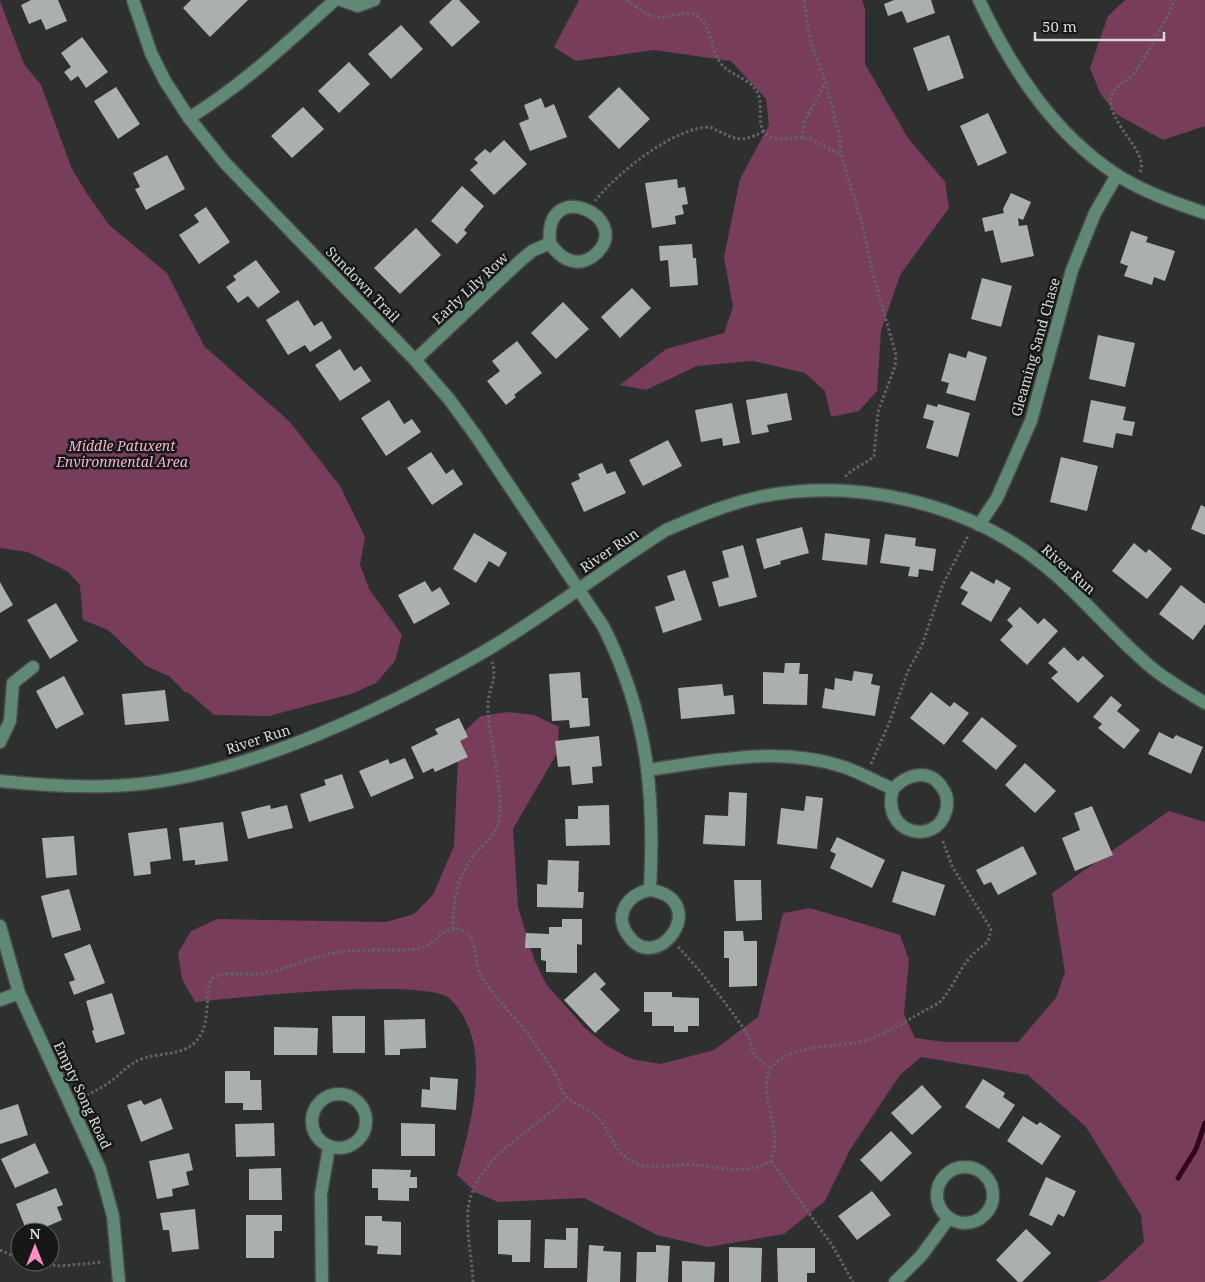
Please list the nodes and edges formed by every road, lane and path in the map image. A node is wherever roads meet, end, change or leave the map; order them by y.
1 (133, 0) edge
2 (335, 0) edge
3 (341, 0) edge
4 (374, 0) edge
5 (627, 0) edge
6 (804, 0) edge
7 (979, 0) edge
8 (1176, 0) edge
9 (826, 83) junction
10 (189, 118) junction
11 (764, 131) junction
12 (802, 138) junction
13 (841, 155) junction
14 (1117, 175) junction
15 (1135, 184) junction
16 (589, 209) junction
17 (1205, 213) edge
18 (550, 243) junction
19 (415, 360) junction
20 (842, 492) junction
21 (977, 524) junction
22 (578, 589) junction
23 (488, 649) junction
24 (33, 667) dead end
25 (1205, 703) edge
26 (0, 742) edge
27 (649, 770) junction
28 (865, 776) junction
29 (0, 781) edge
30 (893, 789) junction
31 (937, 825) junction
32 (650, 890) junction
33 (0, 926) edge
34 (453, 930) junction
35 (670, 939) junction
36 (19, 993) junction
37 (0, 1000) edge
38 (772, 1069) junction
39 (567, 1097) junction
40 (70, 1102) junction
41 (329, 1146) junction
42 (771, 1161) junction
43 (949, 1218) junction
44 (119, 1260) junction
45 (60, 1266) edge
46 (119, 1282) edge
47 (322, 1282) edge
48 (473, 1282) edge
49 (853, 1282) edge
50 (895, 1282) edge

1 - 10 street, Sundown Trail
2 - 10 street
3 - 4 street
5 - 11 path
6 - 9 path
7 - 14 street
8 - 15 path
9 - 12 path
9 - 13 path
10 - 19 street, Sundown Trail
11 - 12 path
11 - 16 path
12 - 13 path
13 - 20 path
14 - 15 street
14 - 21 street, Gleaming Sand Chase
15 - 17 street
16 - 18 street
16 - 18 street
18 - 19 street, Early Lily Row
19 - 22 street, Sundown Trail
20 - 21 street, River Run
20 - 22 street, River Run
21 - 25 street, River Run
21 - 28 path
22 - 23 street, River Run
22 - 27 street, Sundown Trail
23 - 29 street, River Run
23 - 34 path
24 - 26 street
27 - 28 street
27 - 32 street, Sundown Trail
28 - 30 street
30 - 31 street
30 - 31 street
31 - 38 path
32 - 35 street
32 - 35 street
33 - 36 street, Empty Song Road
34 - 39 path
34 - 40 path
35 - 38 path
36 - 37 street
36 - 40 street, Empty Song Road
38 - 42 path
39 - 42 path
39 - 48 path
40 - 44 street, Empty Song Road
41 - 41 street
41 - 47 street
42 - 49 path
43 - 43 street
43 - 50 street
44 - 45 path
44 - 46 street, Empty Song Road

